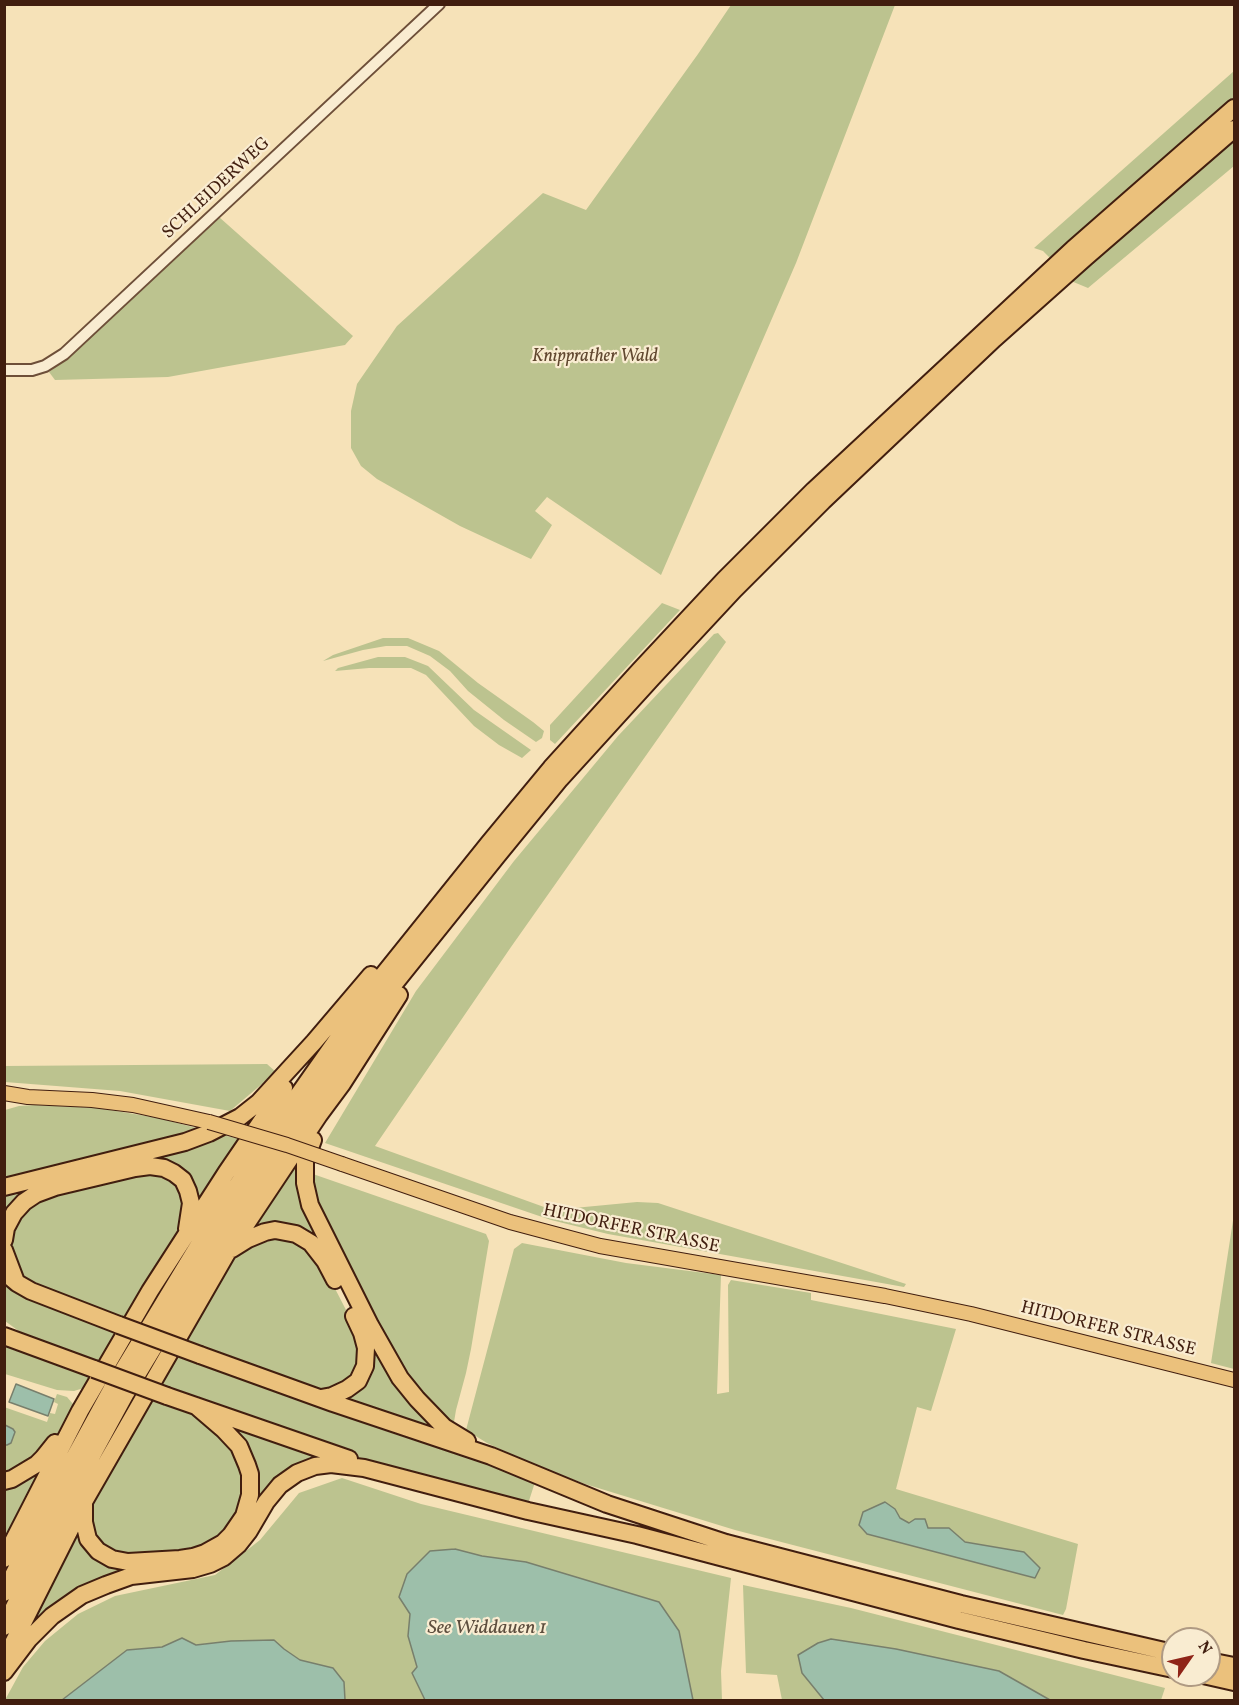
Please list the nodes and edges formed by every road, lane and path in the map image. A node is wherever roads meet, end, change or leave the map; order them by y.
1 (439, 4) edge
2 (1234, 108) edge
3 (1234, 129) edge
4 (4, 370) edge
5 (489, 843) junction
6 (453, 910) junction
7 (314, 1042) junction
8 (342, 1084) junction
9 (4, 1093) edge
10 (28, 1097) junction
11 (4, 1104) edge
12 (4, 1187) edge
13 (185, 1236) junction
14 (4, 1240) edge
15 (4, 1250) edge
16 (227, 1253) junction
17 (10, 1277) edge
18 (4, 1328) edge
19 (4, 1336) edge
20 (26, 1344) junction
21 (1234, 1380) edge
22 (321, 1398) junction
23 (196, 1406) junction
24 (80, 1411) junction
25 (491, 1456) junction
26 (4, 1480) edge
27 (406, 1480) junction
28 (85, 1500) junction
29 (4, 1559) edge
30 (4, 1593) edge
31 (4, 1627) edge
32 (1161, 1650) edge
33 (4, 1661) edge
34 (1161, 1666) edge
35 (4, 1672) edge

1 - 4 street, SCHLEIDERWEG
2 - 5 highway
3 - 6 highway
5 - 7 highway
5 - 30 highway
6 - 8 highway
6 - 31 highway
7 - 12 highway
7 - 13 highway
8 - 16 highway
8 - 25 highway
9 - 10 main road, HITDORFER STRASSE
10 - 11 main road, HITDORFER STRASSE
10 - 21 main road, HITDORFER STRASSE, bridge
13 - 14 highway
13 - 24 highway
15 - 17 highway
16 - 22 highway
16 - 28 highway
17 - 22 highway, bridge
18 - 20 highway
19 - 20 highway
20 - 23 highway, bridge
22 - 25 highway
23 - 27 highway
23 - 28 highway
24 - 26 highway
24 - 29 highway
25 - 32 highway
27 - 34 highway
27 - 35 highway
28 - 33 highway

